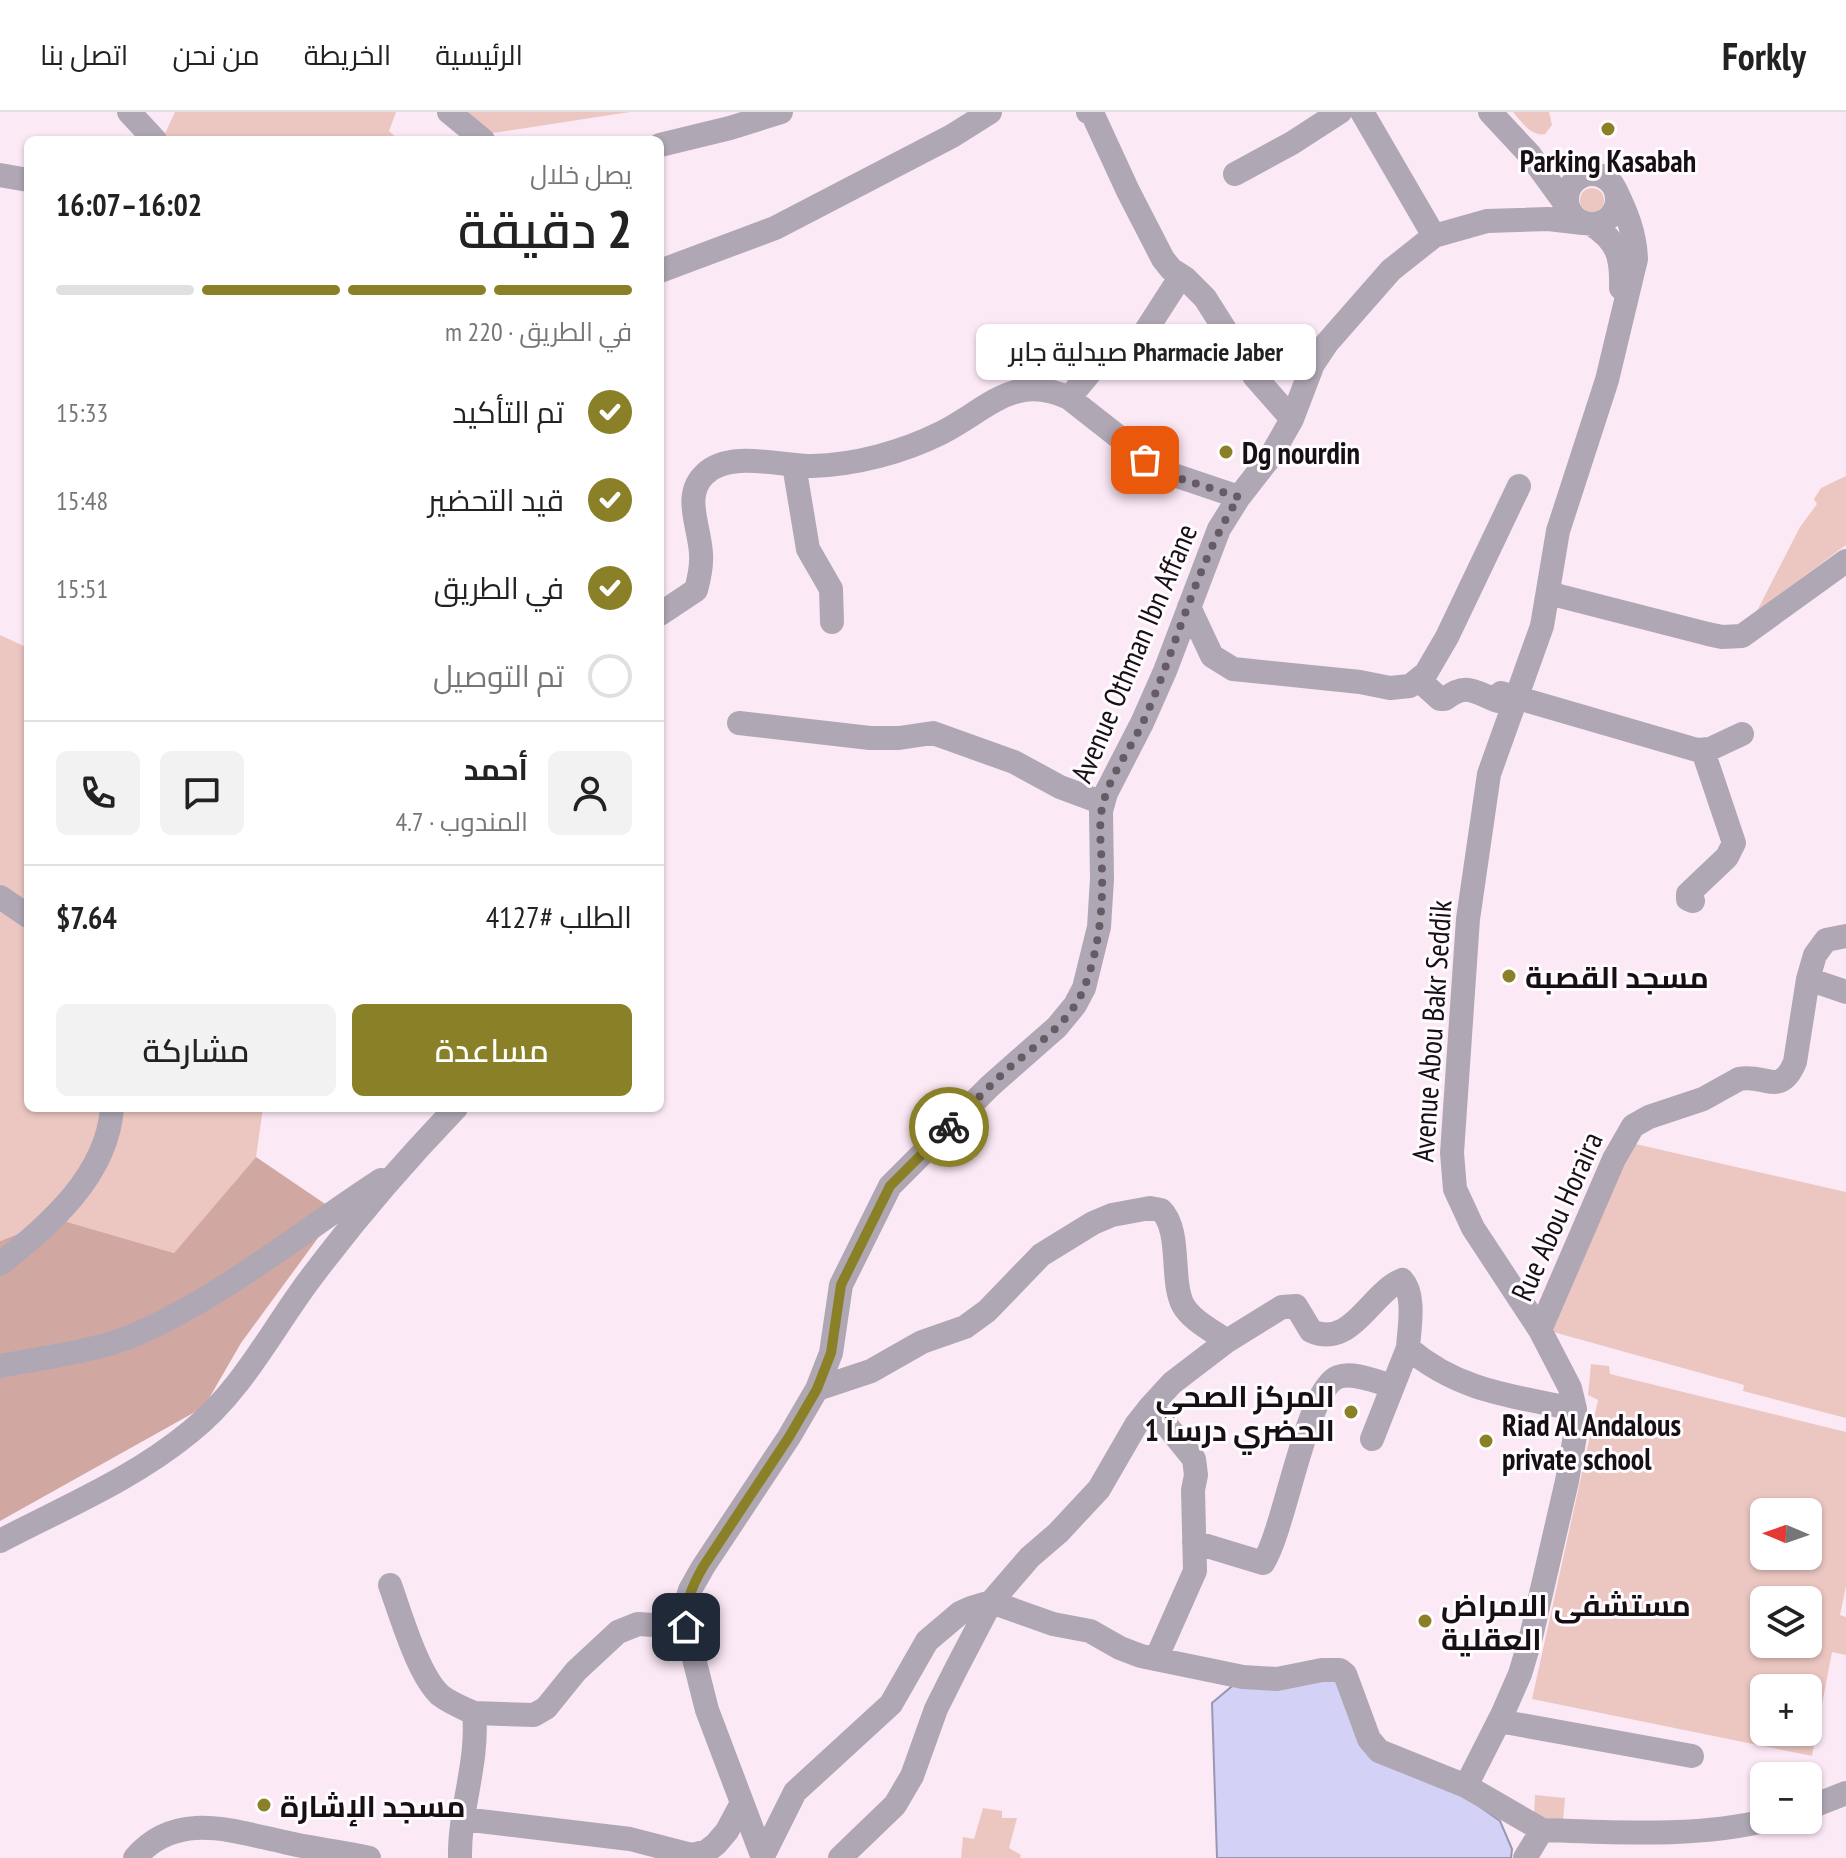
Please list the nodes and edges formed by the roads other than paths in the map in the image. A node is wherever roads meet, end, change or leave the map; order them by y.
1 (129, 112) edge
2 (449, 112) edge
3 (781, 112) edge
4 (990, 112) edge
5 (1088, 112) edge
6 (1362, 112) edge
7 (1490, 112) edge
8 (1330, 114) edge
9 (151, 136) edge
10 (478, 136) edge
11 (664, 144) edge
12 (1530, 155) junction
13 (1589, 173) junction
14 (1235, 174) dead end
15 (0, 175) edge
16 (24, 179) edge
17 (1616, 191) junction
18 (1573, 218) junction
19 (1434, 236) junction
20 (664, 270) edge
21 (1181, 276) junction
22 (1621, 323) junction
23 (1069, 398) junction
24 (1292, 419) junction
25 (794, 465) junction
26 (1519, 486) dead end
27 (1239, 497) junction
28 (1846, 561) edge
29 (1548, 593) junction
30 (1189, 607) junction
31 (664, 612) edge
32 (832, 622) dead end
33 (1419, 680) junction
34 (1515, 698) junction
35 (739, 723) dead end
36 (1742, 734) dead end
37 (1706, 750) junction
38 (1103, 803) junction
39 (0, 897) edge
40 (1693, 901) dead end
41 (24, 913) edge
42 (1846, 936) edge
43 (1808, 979) junction
44 (1846, 992) edge
45 (112, 1112) edge
46 (452, 1112) edge
47 (403, 1166) junction
48 (0, 1264) edge
49 (1540, 1330) junction
50 (1227, 1341) junction
51 (1408, 1348) junction
52 (0, 1366) edge
53 (1392, 1386) junction
54 (817, 1389) junction
55 (1151, 1406) junction
56 (1575, 1409) junction
57 (1372, 1439) dead end
58 (0, 1541) edge
59 (1194, 1542) junction
60 (390, 1585) dead end
61 (991, 1602) junction
62 (686, 1627) junction
63 (1156, 1659) junction
64 (474, 1713) junction
65 (1499, 1721) junction
66 (1692, 1756) dead end
67 (1466, 1786) junction
68 (1846, 1793) edge
69 (1822, 1802) edge
70 (742, 1803) junction
71 (463, 1819) junction
72 (1750, 1824) edge
73 (1542, 1830) junction
74 (683, 1856) edge
75 (763, 1857) edge
76 (135, 1858) edge
77 (369, 1858) edge
78 (460, 1858) edge
79 (840, 1858) edge
80 (1525, 1858) edge

1 - 9 street
2 - 10 street
3 - 11 street
4 - 20 street
5 - 21 street
6 - 19 street
7 - 12 street
8 - 14 street
12 - 13 street
12 - 18 street
13 - 17 street
13 - 18 street
15 - 16 street
17 - 18 street
17 - 22 street
18 - 19 street, Avenue Othman Ibn Affane
18 - 22 street
19 - 24 street, Avenue Othman Ibn Affane
21 - 23 street
21 - 24 street
22 - 29 street, Avenue Abou Bakr Seddik
23 - 25 street
23 - 27 street
24 - 27 street, Avenue Othman Ibn Affane
25 - 31 street
25 - 32 street
26 - 33 street
27 - 30 street, Avenue Othman Ibn Affane
28 - 29 street
29 - 34 street, Avenue Abou Bakr Seddik
30 - 33 street
30 - 38 street, Avenue Othman Ibn Affane
33 - 34 street
34 - 37 street
34 - 49 street, Avenue Abou Bakr Seddik
35 - 38 street
36 - 37 street
37 - 40 street
38 - 54 street, Avenue Othman Ibn Affane
39 - 41 street
42 - 43 street, Rue Abou Horaira
43 - 44 street
43 - 49 street, Rue Abou Horaira
45 - 48 street
46 - 47 street
47 - 52 street
47 - 58 street
49 - 56 street, Avenue Abou Bakr Seddik
50 - 51 street
50 - 54 street
50 - 55 street
51 - 53 street
51 - 56 street
53 - 57 street
53 - 59 street
54 - 62 street, Avenue Othman Ibn Affane
55 - 59 street
55 - 61 street
56 - 65 street, Avenue Abou Bakr Seddik
59 - 63 street
60 - 64 street
61 - 63 street
61 - 75 street
61 - 79 street
62 - 64 street
62 - 70 street, Avenue Othman Ibn Affane
63 - 67 street
64 - 71 street
65 - 66 street
65 - 67 street, Avenue Abou Bakr Seddik
67 - 73 street
68 - 69 street
70 - 74 street
70 - 75 street, Avenue Othman Ibn Affane
71 - 74 street
71 - 78 street
72 - 73 street
73 - 80 street
76 - 77 street

